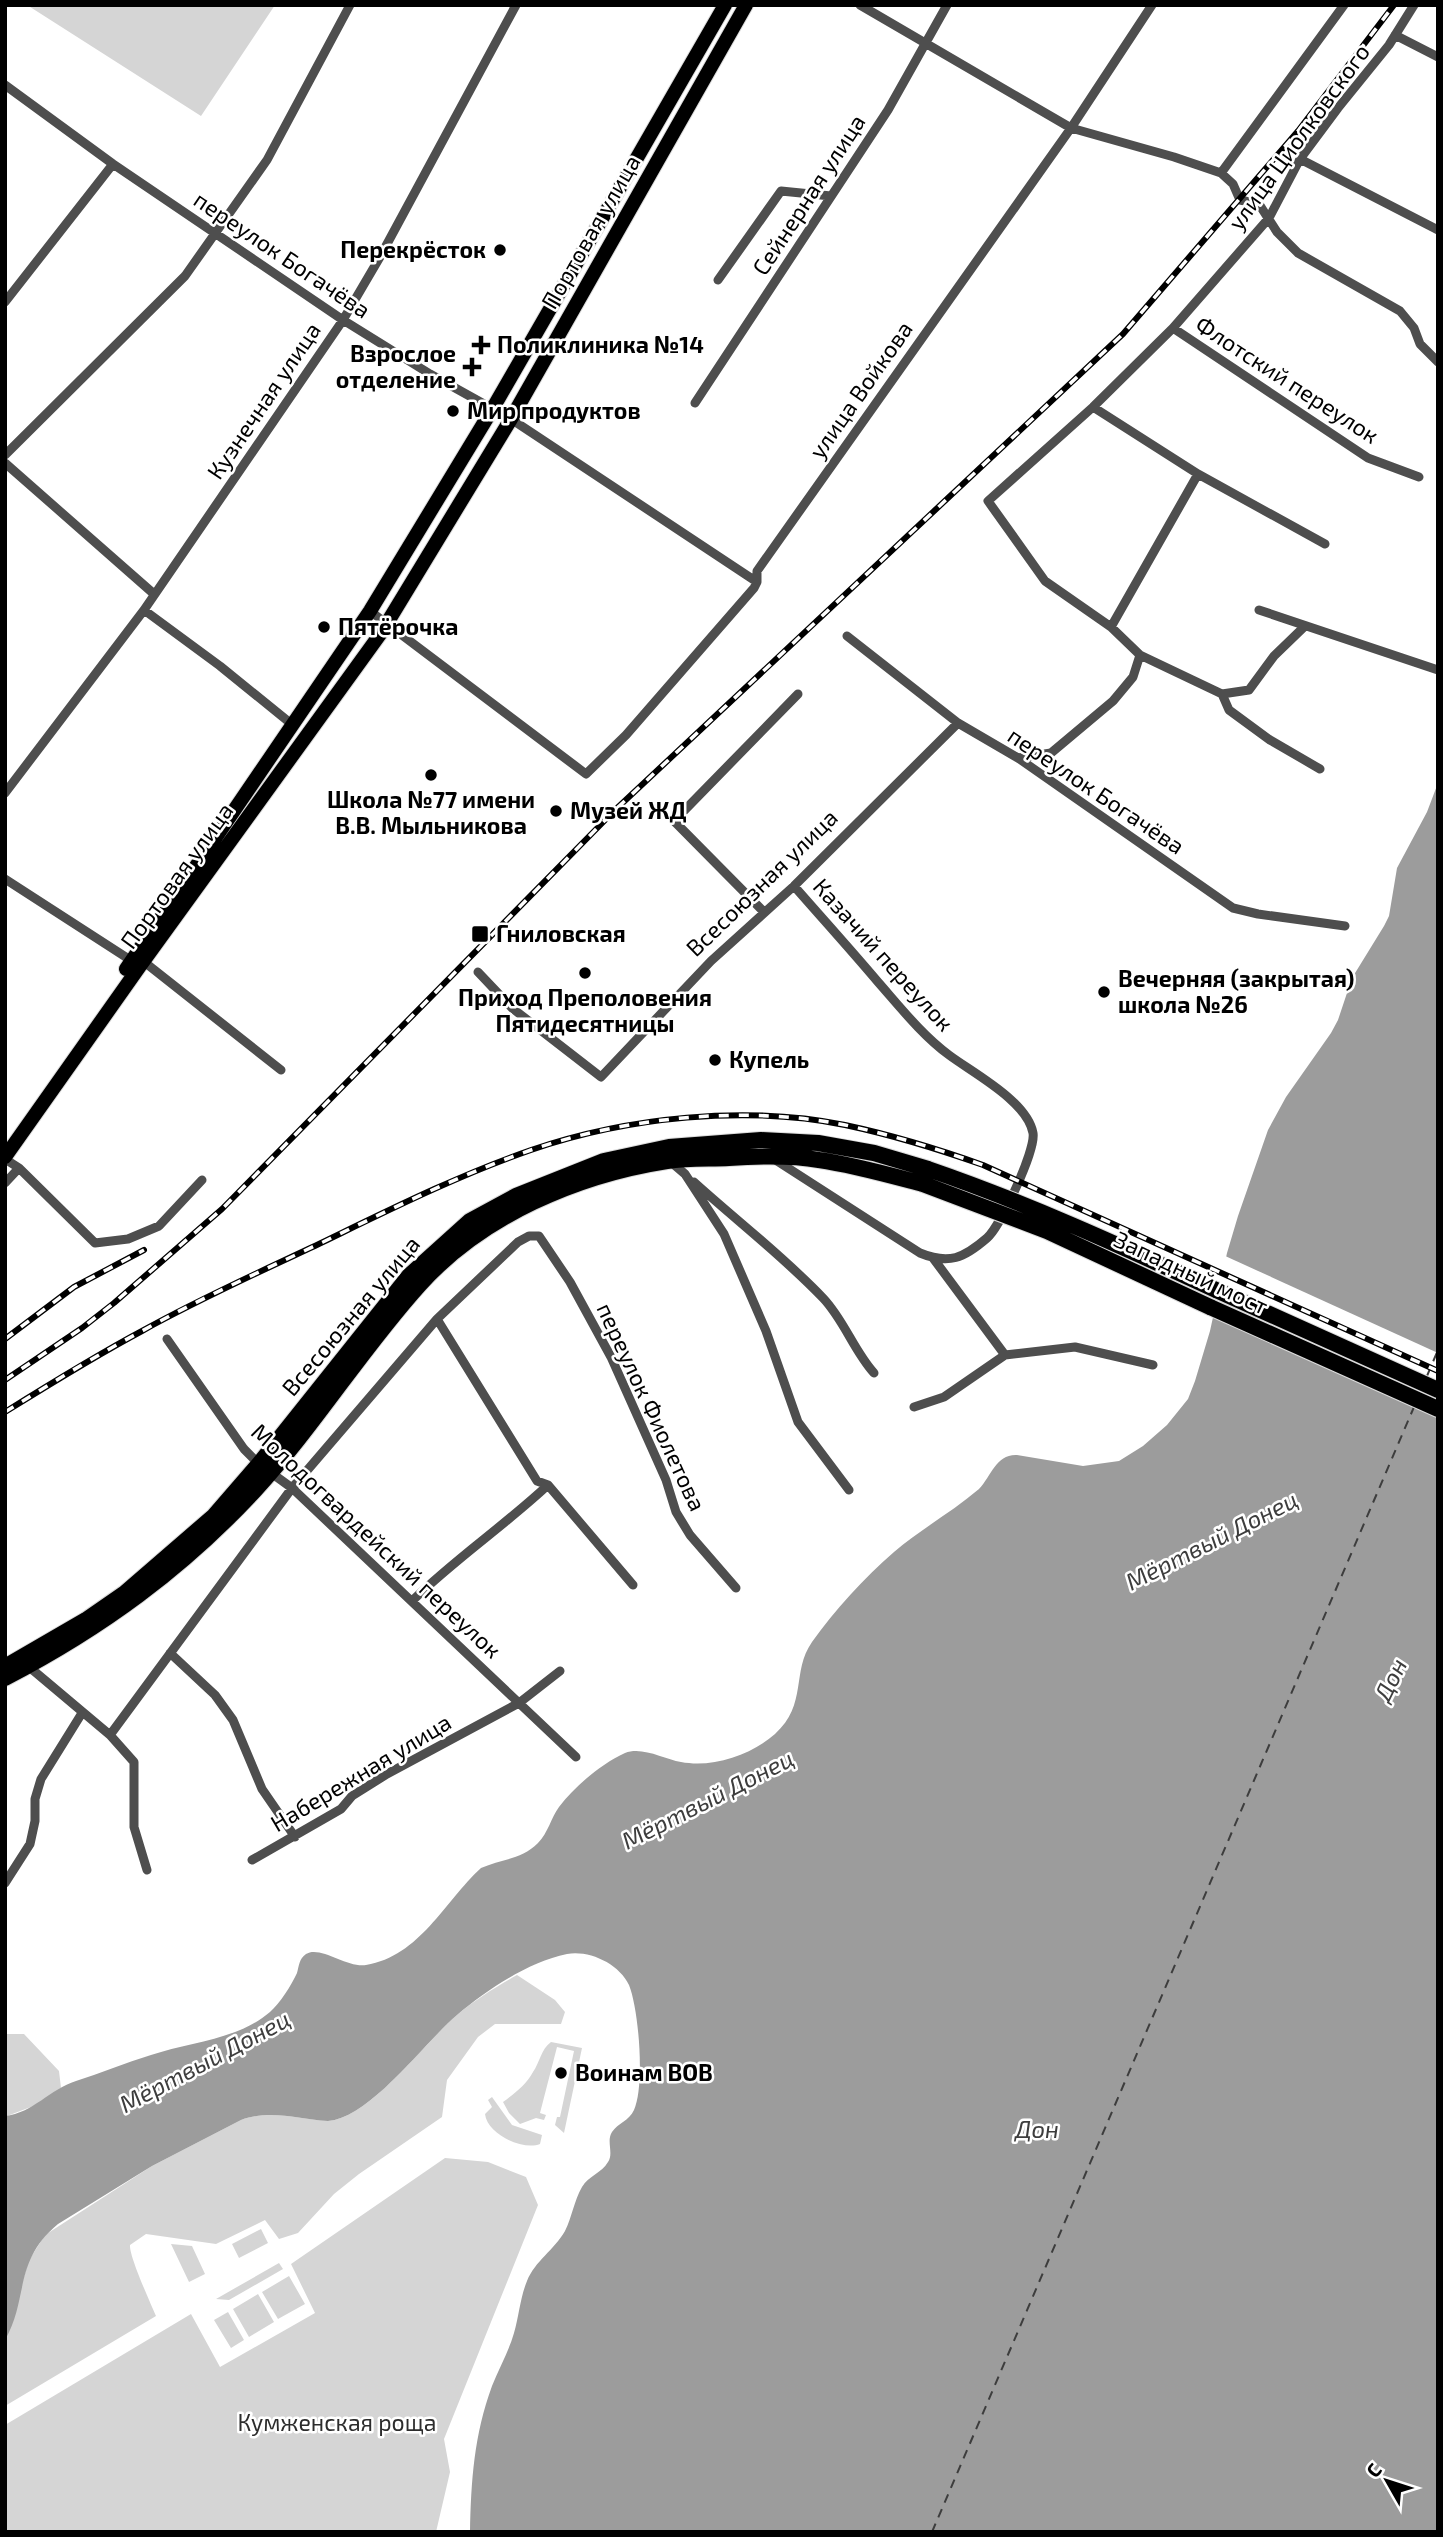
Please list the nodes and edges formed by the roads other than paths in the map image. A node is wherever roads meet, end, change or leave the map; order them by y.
1 (350, 5) edge
2 (516, 5) edge
3 (725, 5) edge
4 (746, 5) edge
5 (860, 5) edge
6 (947, 5) edge
7 (1152, 5) edge
8 (1344, 5) edge
9 (1414, 5) edge
10 (1395, 35) junction
11 (926, 42) junction
12 (1438, 57) edge
13 (5, 85) edge
14 (1071, 128) junction
15 (1300, 159) junction
16 (113, 164) junction
17 (1221, 173) junction
18 (831, 197) junction
19 (1269, 218) junction
20 (1438, 230) edge
21 (216, 235) junction
22 (718, 280) dead end
23 (5, 302) edge
24 (343, 320) junction
25 (1173, 328) junction
26 (1438, 362) edge
27 (695, 403) dead end
28 (1093, 407) junction
29 (493, 408) junction
30 (511, 419) junction
31 (5, 455) edge
32 (5, 463) edge
33 (1198, 474) junction
34 (1419, 477) dead end
35 (1325, 544) dead end
36 (757, 582) junction
37 (155, 594) junction
38 (144, 610) junction
39 (1259, 610) dead end
40 (370, 611) junction
41 (387, 624) junction
42 (1305, 626) junction
43 (1111, 627) junction
44 (847, 636) dead end
45 (1140, 655) junction
46 (1438, 670) edge
47 (798, 694) dead end
48 (1222, 694) junction
49 (958, 723) junction
50 (294, 726) junction
51 (1018, 758) junction
52 (1320, 769) dead end
53 (5, 793) edge
54 (5, 879) edge
55 (794, 886) junction
56 (764, 912) junction
57 (1345, 926) dead end
58 (138, 962) junction
59 (478, 972) dead end
60 (281, 1070) dead end
61 (786, 1140) junction
62 (5, 1142) edge
63 (770, 1156) junction
64 (788, 1157) junction
65 (5, 1158) edge
66 (670, 1160) junction
67 (19, 1168) junction
68 (928, 1168) joint
69 (685, 1174) junction
70 (202, 1180) dead end
71 (5, 1184) edge
72 (923, 1185) joint
73 (933, 1258) junction
74 (437, 1319) junction
75 (167, 1339) dead end
76 (1004, 1355) junction
77 (1153, 1365) dead end
78 (874, 1373) dead end
79 (1438, 1390) edge
80 (914, 1407) dead end
81 (1438, 1409) edge
82 (265, 1468) junction
83 (548, 1485) junction
84 (292, 1488) junction
85 (849, 1490) dead end
86 (633, 1585) dead end
87 (736, 1588) dead end
88 (412, 1601) junction
89 (170, 1653) junction
90 (28, 1666) junction
91 (6, 1669) edge
92 (560, 1671) dead end
93 (519, 1703) junction
94 (82, 1713) junction
95 (110, 1735) junction
96 (576, 1757) dead end
97 (295, 1837) junction
98 (252, 1860) dead end
99 (147, 1870) dead end
100 (5, 1883) edge

1 - 21 street
2 - 24 street, Кузнечная улица
3 - 29 main road, Портовая улица
4 - 30 main road, Портовая улица
5 - 11 street
6 - 11 street, Сейнерная улица
7 - 14 street, улица Войкова
8 - 17 street, улица Циолковского
9 - 10 street, улица Циолковского
10 - 12 street
10 - 15 street, улица Циолковского
11 - 14 street
11 - 18 street, Сейнерная улица
13 - 16 street, переулок Богачёва
14 - 17 street
14 - 36 street, улица Войкова
15 - 19 street, улица Циолковского
15 - 20 street
16 - 21 street, переулок Богачёва
16 - 23 street
17 - 19 street
18 - 22 street
18 - 27 street, Сейнерная улица
19 - 25 street, улица Циолковского
19 - 26 street
21 - 24 street, переулок Богачёва
21 - 31 street
24 - 29 street, переулок Богачёва
24 - 37 street, Кузнечная улица
25 - 28 street, улица Циолковского
25 - 34 street, Флотский переулок
28 - 33 street
28 - 43 street, улица Циолковского
29 - 30 street, переулок Богачёва
29 - 40 main road, Портовая улица
30 - 36 street, переулок Богачёва
30 - 41 main road, Портовая улица
32 - 37 street
33 - 35 street
33 - 43 street
36 - 41 street, улица Войкова
37 - 38 street, Кузнечная улица
38 - 50 street
38 - 53 street, Кузнечная улица
39 - 42 street
40 - 41 street
40 - 50 main road, Портовая улица
41 - 58 main road, Портовая улица
42 - 46 street
42 - 48 street
43 - 45 street
44 - 49 street, переулок Богачёва
45 - 48 street
45 - 51 street
47 - 56 street
48 - 52 street
49 - 51 street, переулок Богачёва
49 - 55 street, Всесоюзная улица
50 - 58 main road, Портовая улица
51 - 57 street, переулок Богачёва
54 - 58 street
55 - 56 street, Всесоюзная улица
55 - 73 street, Казачий переулок
56 - 59 street, Всесоюзная улица
58 - 60 street
58 - 62 main road, Портовая улица
58 - 65 main road, Портовая улица
61 - 64 street
61 - 68 highway, Всесоюзная улица
61 - 82 highway, Всесоюзная улица
63 - 64 highway, Всесоюзная улица
63 - 66 highway, Всесоюзная улица
63 - 73 street
64 - 72 highway, Всесоюзная улица
65 - 67 street
66 - 69 street
66 - 82 highway, Всесоюзная улица
67 - 70 street
67 - 71 street
68 - 79 highway, Западный мост, bridge
69 - 78 street
69 - 85 street
72 - 81 highway, Западный мост, bridge
73 - 76 street
74 - 83 street
74 - 84 street
74 - 87 street, переулок Фиолетова
75 - 82 street, Молодогвардейский переулок
76 - 77 street
76 - 80 street
82 - 84 street, Молодогвардейский переулок
82 - 90 highway, Всесоюзная улица
82 - 91 highway, Всесоюзная улица
83 - 86 street
83 - 88 street
84 - 88 street, Молодогвардейский переулок
84 - 89 street
88 - 93 street, Молодогвардейский переулок
89 - 95 street
89 - 97 street
90 - 91 highway, Всесоюзная улица
90 - 94 street
92 - 93 street, Набережная улица
93 - 96 street, Молодогвардейский переулок
93 - 97 street, Набережная улица
94 - 95 street
94 - 100 street
95 - 99 street
97 - 98 street, Набережная улица

